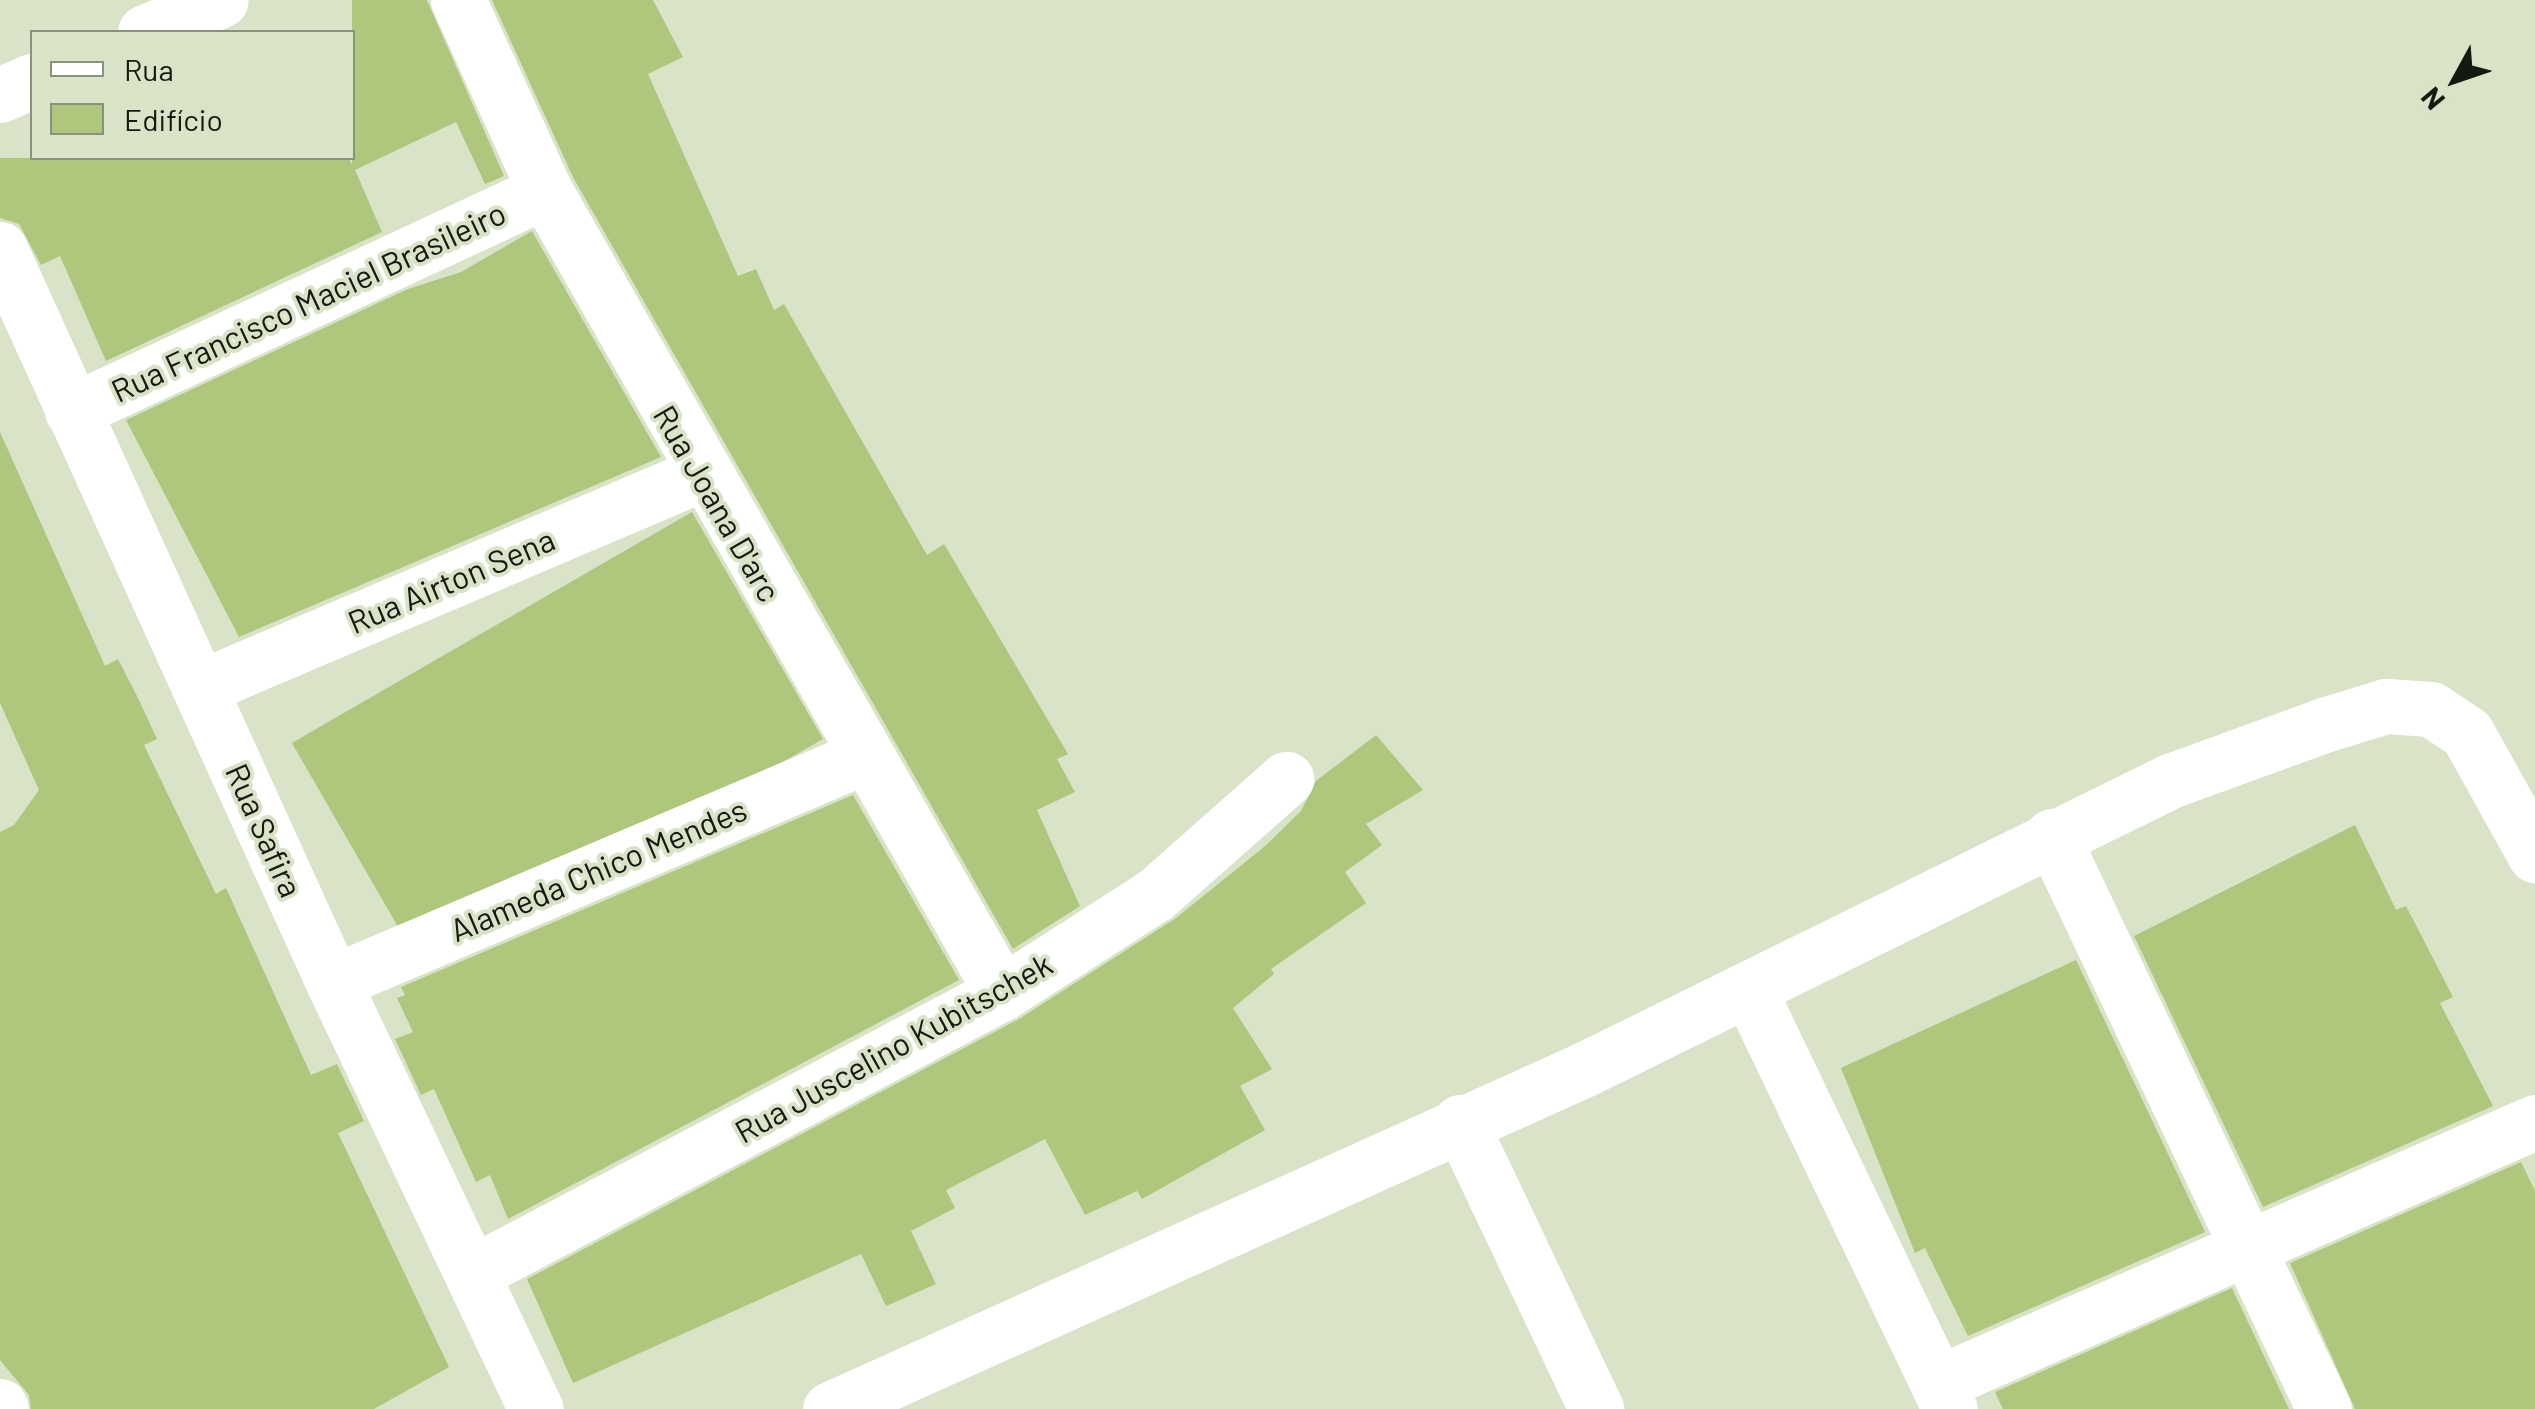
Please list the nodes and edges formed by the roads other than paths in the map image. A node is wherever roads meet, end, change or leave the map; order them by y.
1 (221, 0) edge
2 (458, 0) edge
3 (150, 30) edge
4 (30, 82) edge
5 (0, 95) edge
6 (544, 192) junction
7 (0, 249) edge
8 (72, 411) junction
9 (700, 474) junction
10 (201, 687) junction
11 (863, 756) junction
12 (1286, 779) dead end
13 (2052, 836) junction
14 (2535, 855) edge
15 (333, 982) junction
16 (1748, 990) junction
17 (1002, 993) junction
18 (1460, 1122) junction
19 (2535, 1122) edge
20 (2248, 1248) junction
21 (472, 1272) junction
22 (1944, 1396) edge
23 (536, 1409) edge
24 (830, 1409) edge
25 (1596, 1409) edge
26 (2324, 1409) edge

1 - 3 street
2 - 6 street, Rua Joana D'arc
4 - 5 street
6 - 8 street, Rua Francisco Maciel Brasileiro
6 - 9 street, Rua Joana D'arc
7 - 8 street, Rua Safira
8 - 10 street, Rua Safira
9 - 10 street, Rua Airton Sena
9 - 11 street, Rua Joana D'arc
10 - 15 street, Rua Safira
11 - 15 street, Alameda Chico Mendes
11 - 17 street, Rua Joana D'arc
12 - 17 street, Rua Juscelino Kubitschek
13 - 14 street
13 - 16 street
13 - 20 street
15 - 21 street, Rua Safira
16 - 18 street
16 - 22 street
17 - 21 street, Rua Juscelino Kubitschek
18 - 24 street
18 - 25 street
19 - 20 street
20 - 22 street
20 - 26 street
21 - 23 street, Rua Safira

